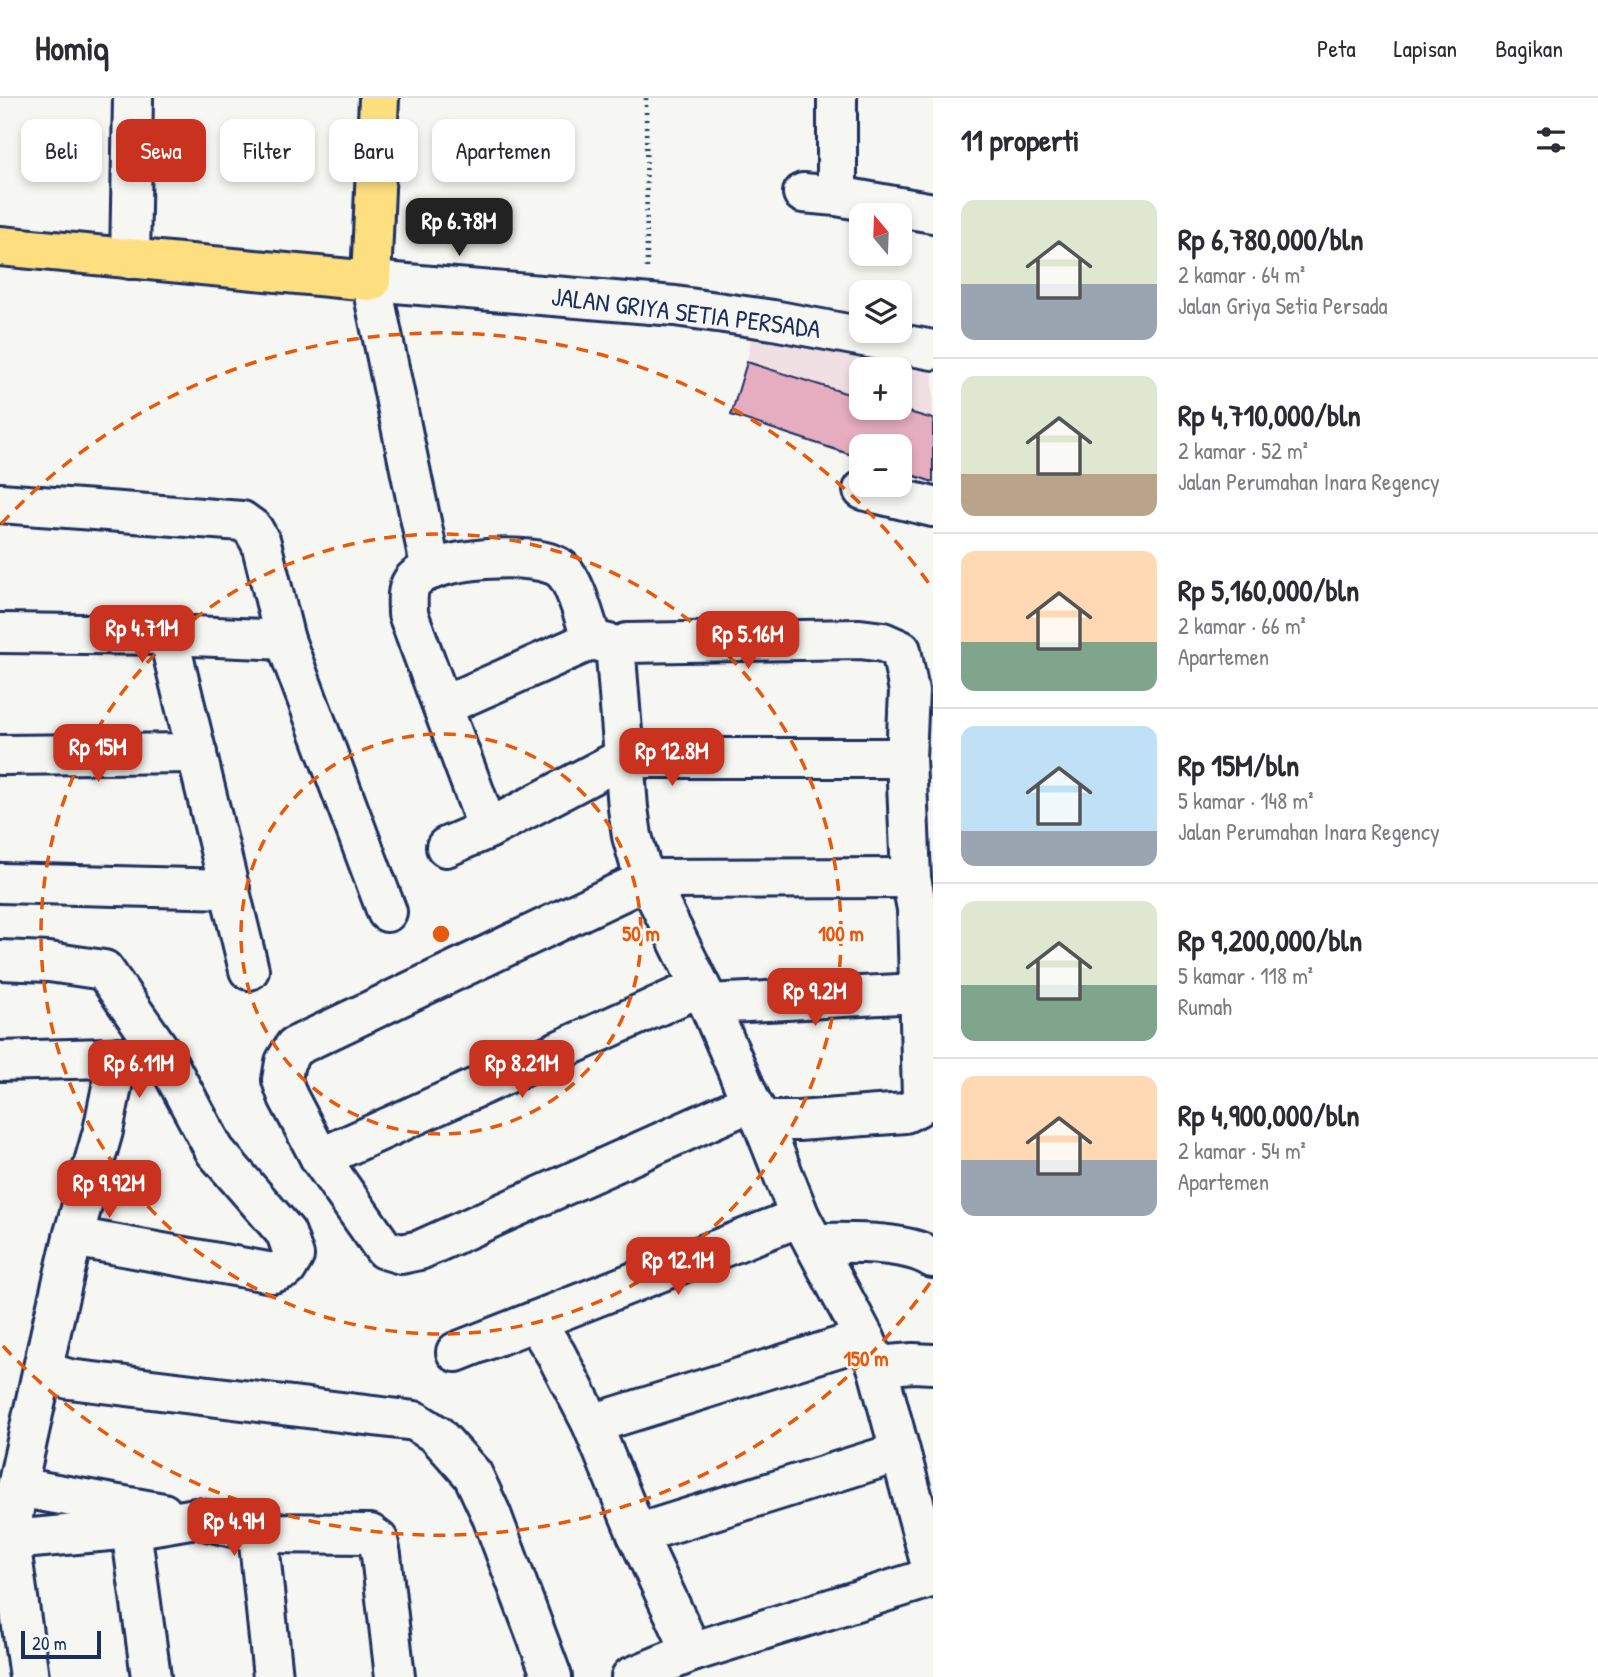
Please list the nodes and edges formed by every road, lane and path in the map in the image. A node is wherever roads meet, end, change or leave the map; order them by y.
1 (133, 98) edge
2 (379, 98) edge
3 (646, 98) edge
4 (837, 98) edge
5 (933, 213) edge
6 (0, 246) edge
7 (130, 259) junction
8 (381, 282) junction
9 (648, 304) junction
10 (932, 346) edge
11 (889, 497) edge
12 (0, 503) edge
13 (933, 507) edge
14 (430, 570) junction
15 (0, 633) edge
16 (168, 635) junction
17 (285, 640) junction
18 (606, 643) junction
19 (443, 706) junction
20 (197, 753) junction
21 (0, 755) edge
22 (624, 758) junction
23 (906, 758) junction
24 (488, 829) junction
25 (446, 847) dead end
26 (911, 878) junction
27 (648, 879) junction
28 (0, 883) edge
29 (230, 889) junction
30 (387, 912) dead end
31 (0, 960) edge
32 (249, 970) dead end
33 (918, 993) junction
34 (705, 996) junction
35 (164, 1056) junction
36 (118, 1057) junction
37 (0, 1061) edge
38 (756, 1112) junction
39 (320, 1158) junction
40 (807, 1230) junction
41 (73, 1237) junction
42 (933, 1258) edge
43 (535, 1321) junction
44 (456, 1352) dead end
45 (871, 1352) junction
46 (933, 1364) edge
47 (43, 1371) junction
48 (592, 1424) junction
49 (900, 1452) junction
50 (16, 1487) junction
51 (196, 1518) junction
52 (131, 1529) junction
53 (258, 1534) junction
54 (637, 1534) junction
55 (5, 1540) edge
56 (933, 1575) edge
57 (692, 1652) junction
58 (29, 1677) edge
59 (151, 1677) edge
60 (273, 1677) edge
61 (394, 1677) edge
62 (552, 1677) edge
63 (631, 1677) edge

1 - 7 street
2 - 8 main road
3 - 9 path
4 - 5 street
6 - 7 main road
7 - 8 main road
8 - 9 street, JALAN GRIYA SETIA PERSADA
8 - 14 street
9 - 10 street, JALAN GRIYA SETIA PERSADA
11 - 13 street
12 - 17 street
14 - 18 street
14 - 19 street
15 - 16 street
16 - 17 street
16 - 20 street
17 - 30 street
18 - 19 street
18 - 22 street
18 - 23 street
19 - 24 street
20 - 21 street
20 - 29 street
22 - 23 street
22 - 24 street
22 - 27 street
23 - 26 street
24 - 25 street
26 - 27 street
26 - 33 street
27 - 34 street
27 - 39 street
28 - 29 street
29 - 32 street
31 - 35 street
33 - 34 street
33 - 38 street
34 - 38 street
34 - 39 street
35 - 36 street
35 - 41 street
36 - 37 street
36 - 41 street
38 - 39 street
38 - 40 street
40 - 42 street
40 - 43 street
40 - 45 street
41 - 47 street
43 - 44 street
43 - 48 street
45 - 46 street
45 - 48 street
45 - 49 street
47 - 50 street
47 - 62 street
48 - 54 street
49 - 54 street
49 - 56 street
50 - 51 street
50 - 55 street
51 - 52 street
51 - 53 street
52 - 55 street
52 - 59 street
53 - 60 street
53 - 61 street
54 - 57 street
55 - 58 street
56 - 57 street
57 - 63 street

